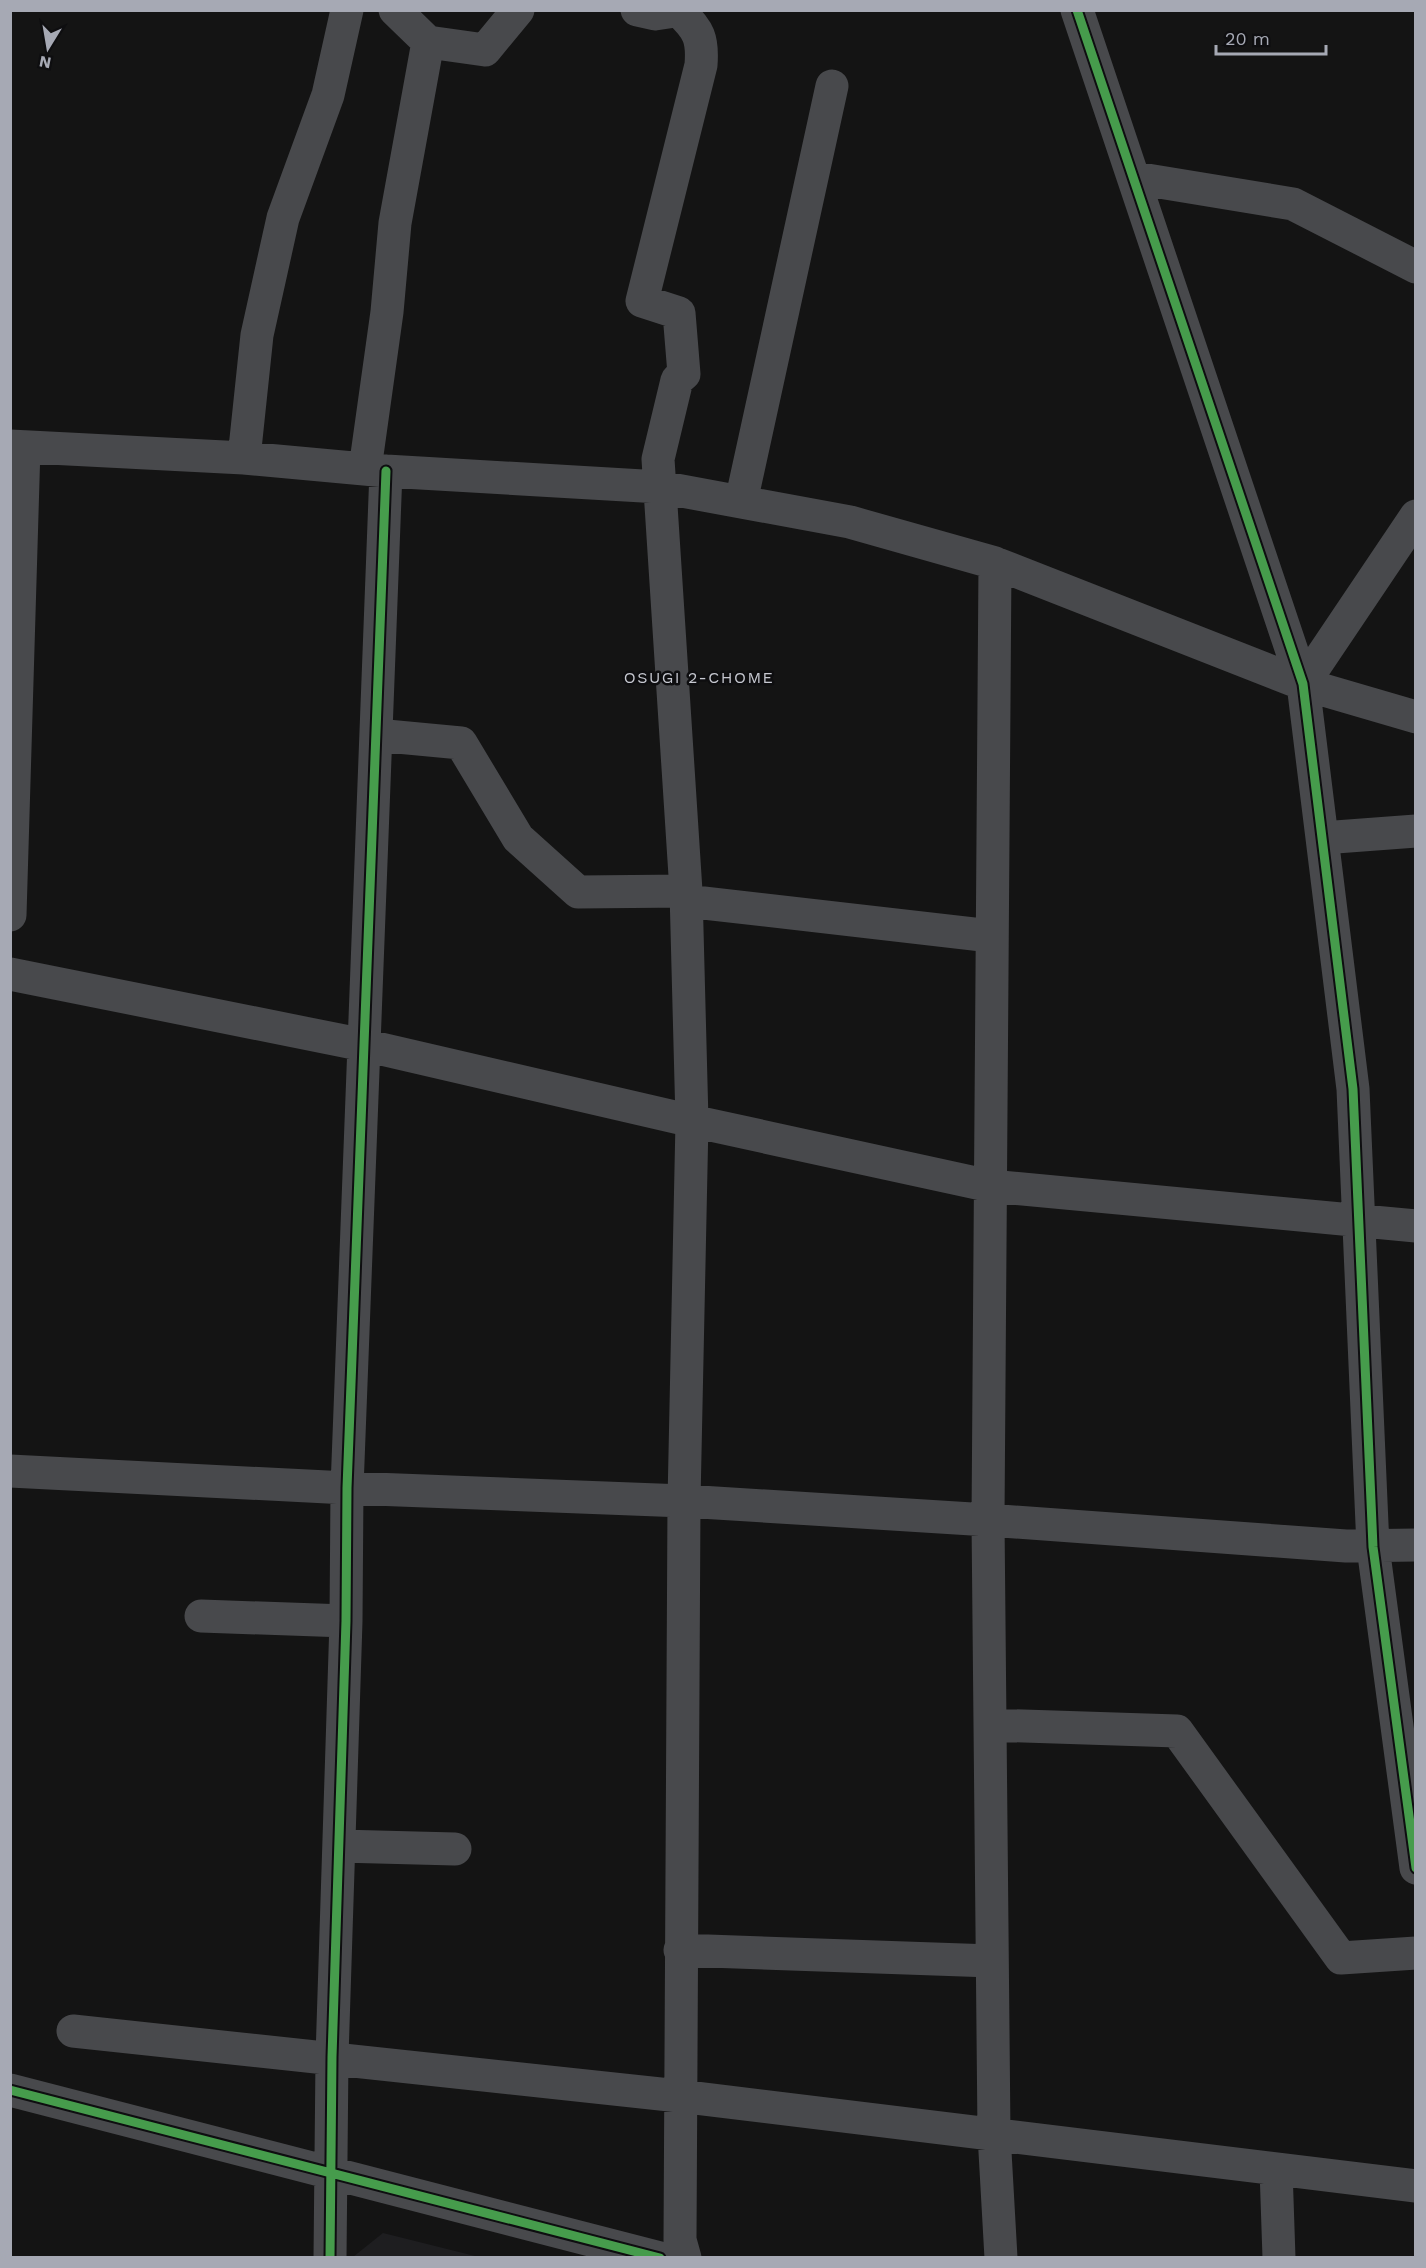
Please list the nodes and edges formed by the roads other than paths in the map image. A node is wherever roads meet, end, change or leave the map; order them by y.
1 (347, 10) edge
2 (395, 10) edge
3 (518, 10) edge
4 (637, 10) edge
5 (1077, 10) edge
6 (681, 11) edge
7 (428, 42) junction
8 (832, 86) dead end
9 (1135, 178) junction
10 (1416, 267) edge
11 (17, 446) edge
12 (244, 458) junction
13 (376, 470) junction
14 (660, 487) junction
15 (741, 502) junction
16 (1416, 516) edge
17 (995, 562) junction
18 (1303, 684) junction
19 (1416, 717) edge
20 (376, 735) junction
21 (1416, 831) edge
22 (1322, 838) junction
23 (686, 896) junction
24 (10, 915) edge
25 (992, 936) junction
26 (10, 974) edge
27 (364, 1046) junction
28 (692, 1121) junction
29 (990, 1186) junction
30 (1359, 1220) junction
31 (1416, 1226) edge
32 (10, 1471) edge
33 (347, 1488) junction
34 (684, 1501) junction
35 (988, 1520) junction
36 (1416, 1545) edge
37 (1373, 1547) junction
38 (201, 1616) dead end
39 (346, 1621) junction
40 (990, 1725) junction
41 (339, 1846) junction
42 (455, 1849) dead end
43 (1416, 1868) edge
44 (680, 1950) junction
45 (1416, 1953) edge
46 (992, 1960) junction
47 (73, 2031) dead end
48 (332, 2057) junction
49 (10, 2090) edge
50 (679, 2096) junction
51 (994, 2134) junction
52 (1276, 2169) junction
53 (332, 2172) junction
54 (1416, 2186) edge
55 (330, 2258) edge
56 (660, 2258) edge
57 (686, 2258) edge
58 (1001, 2258) edge
59 (1279, 2258) edge

1 - 12 street
2 - 7 street
3 - 7 street
4 - 6 street
5 - 9 street
6 - 14 street
7 - 13 street
8 - 15 street
9 - 10 street
9 - 18 street
11 - 12 street
11 - 24 street
12 - 13 street
13 - 14 street
13 - 20 street
14 - 15 street
14 - 23 street
15 - 17 street
16 - 18 street
17 - 18 street
17 - 25 street
18 - 19 street
18 - 22 street
20 - 23 street
20 - 27 street
21 - 22 street
22 - 30 street
23 - 25 street
23 - 28 street
25 - 29 street
26 - 27 street
27 - 28 street
27 - 33 street
28 - 29 street
28 - 34 street
29 - 30 street
29 - 35 street
30 - 31 street
30 - 37 street
32 - 33 street
33 - 34 street
33 - 39 street
34 - 35 street
34 - 44 street
35 - 37 street
35 - 40 street
36 - 37 street
37 - 43 street
38 - 39 street
39 - 41 street
40 - 45 street
40 - 46 street
41 - 42 street
41 - 48 street
44 - 46 street
44 - 50 street
46 - 51 street
47 - 48 street
48 - 50 street
48 - 53 street
49 - 53 street
50 - 51 street
50 - 57 street
51 - 52 street
51 - 58 street
52 - 54 street
52 - 59 street
53 - 55 street
53 - 56 street

